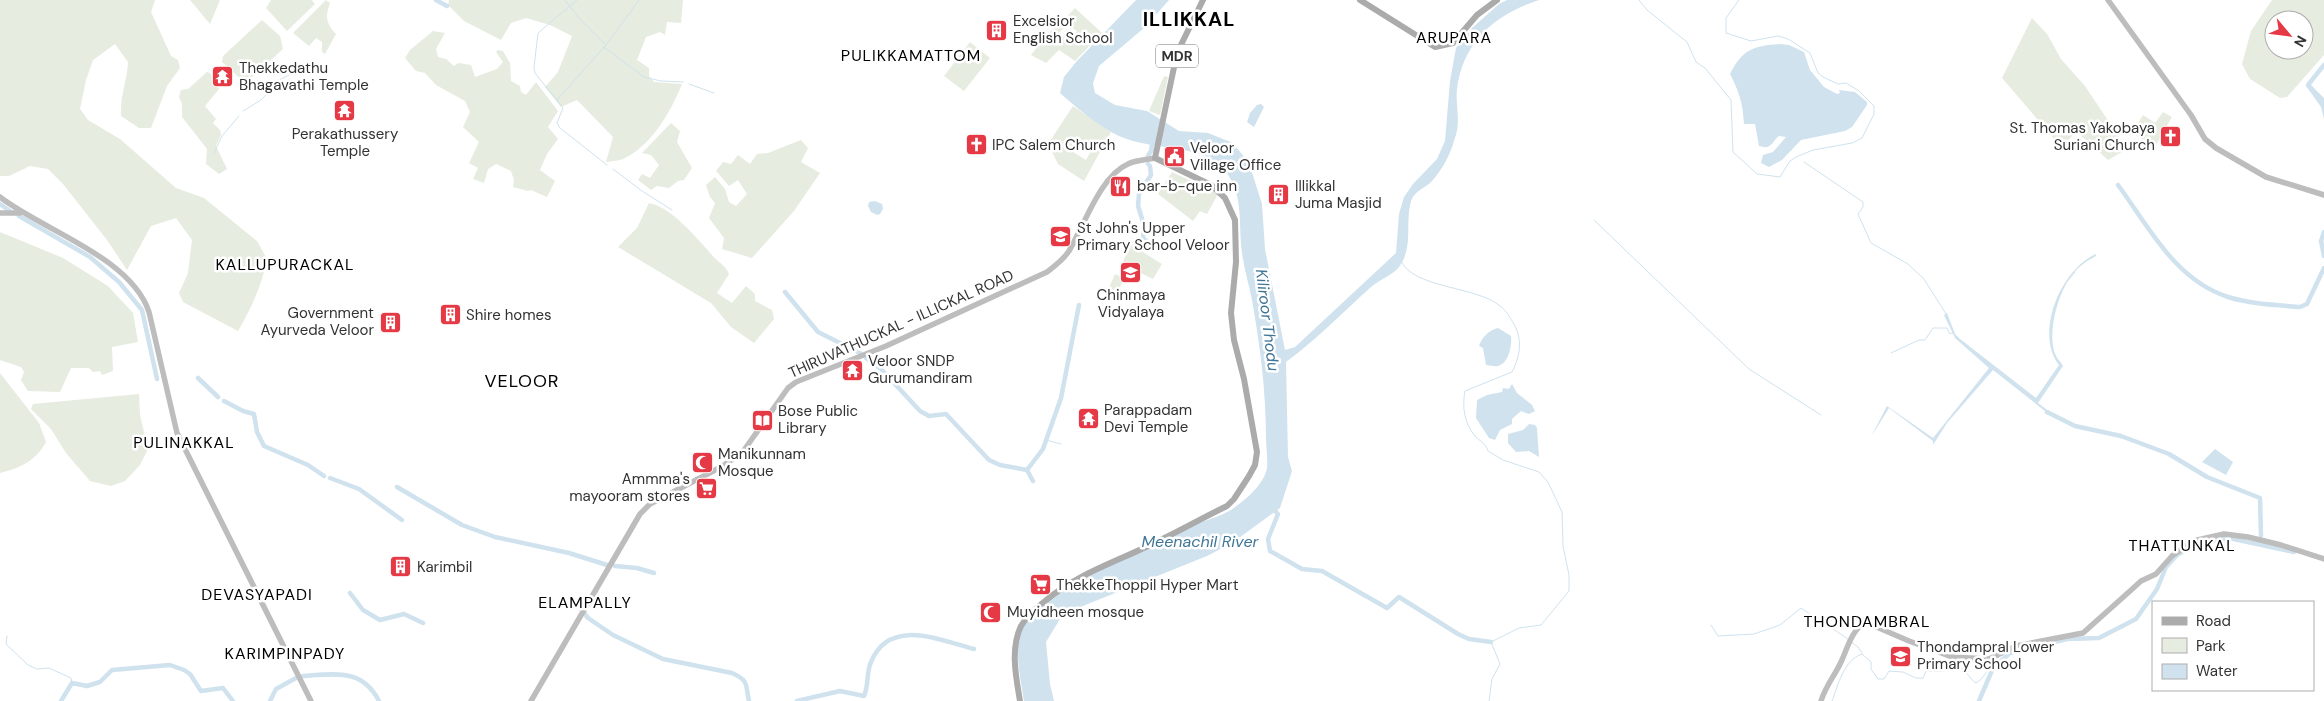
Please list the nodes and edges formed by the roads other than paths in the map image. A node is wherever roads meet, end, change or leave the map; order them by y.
1 (1203, 0) edge
2 (1360, 0) edge
3 (1497, 0) edge
4 (2108, 0) edge
5 (1155, 156) junction
6 (2322, 194) edge
7 (0, 197) edge
8 (0, 213) edge
9 (22, 213) junction
10 (2324, 558) edge
11 (311, 701) edge
12 (531, 701) edge
13 (1020, 701) edge
14 (1821, 701) edge

1 - 5 main road, MDR
2 - 3 main road
4 - 6 main road
5 - 12 main road, THIRUVATHUCKAL - ILLICKAL ROAD
5 - 13 main road
7 - 9 main road
8 - 9 main road
9 - 11 main road
10 - 14 main road

